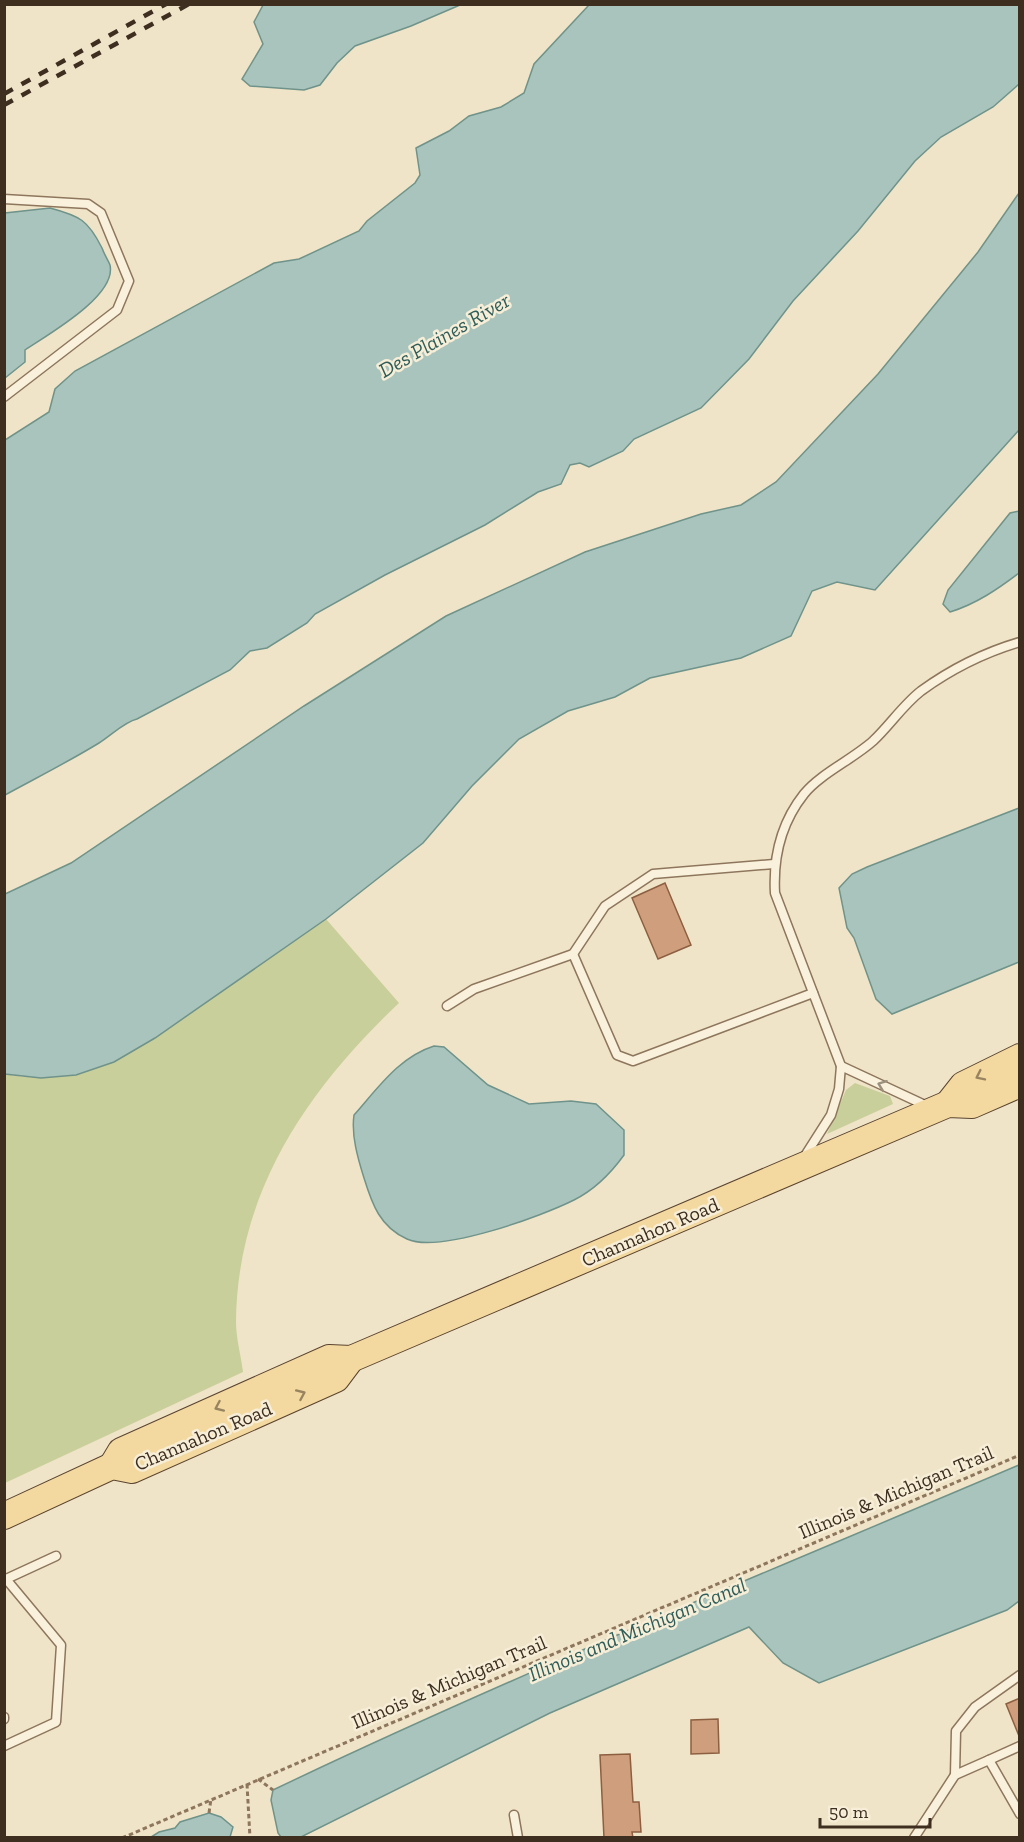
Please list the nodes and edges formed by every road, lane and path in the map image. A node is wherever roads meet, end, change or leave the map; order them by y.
1 (4, 199) edge
2 (4, 397) edge
3 (1020, 642) edge
4 (774, 864) junction
5 (573, 954) junction
6 (813, 993) junction
7 (447, 1006) dead end
8 (1020, 1057) edge
9 (841, 1066) junction
10 (1020, 1084) edge
11 (941, 1107) junction
12 (797, 1169) junction
13 (1020, 1455) edge
14 (4, 1515) edge
15 (56, 1556) dead end
16 (5, 1579) edge
17 (1020, 1675) edge
18 (4, 1746) edge
19 (1020, 1746) edge
20 (989, 1760) junction
21 (955, 1775) junction
22 (258, 1779) junction
23 (248, 1784) junction
24 (273, 1790) dead end
25 (211, 1799) junction
26 (209, 1813) dead end
27 (1020, 1814) edge
28 (514, 1815) dead end
29 (122, 1838) edge
30 (250, 1838) edge
31 (518, 1838) edge
32 (914, 1838) edge

1 - 2 lane
3 - 4 lane
4 - 5 lane
4 - 6 lane
5 - 6 lane
5 - 7 lane
6 - 9 lane
8 -> 11 main road, Channahon Road
11 -> 9 lane
9 - 12 lane
10 - 11 main road, Channahon Road
11 - 12 main road, Channahon Road
12 - 14 main road, Channahon Road
13 - 22 path, Illinois & Michigan Trail
15 - 16 lane
16 - 18 lane
17 - 21 lane
19 - 20 lane
20 - 21 lane
20 - 27 lane
21 - 32 lane
22 - 23 path, Illinois & Michigan Trail
22 - 24 path
23 - 25 path, Illinois & Michigan Trail
23 - 30 path
25 - 26 path
25 - 29 path, Illinois & Michigan Trail
28 - 31 lane

